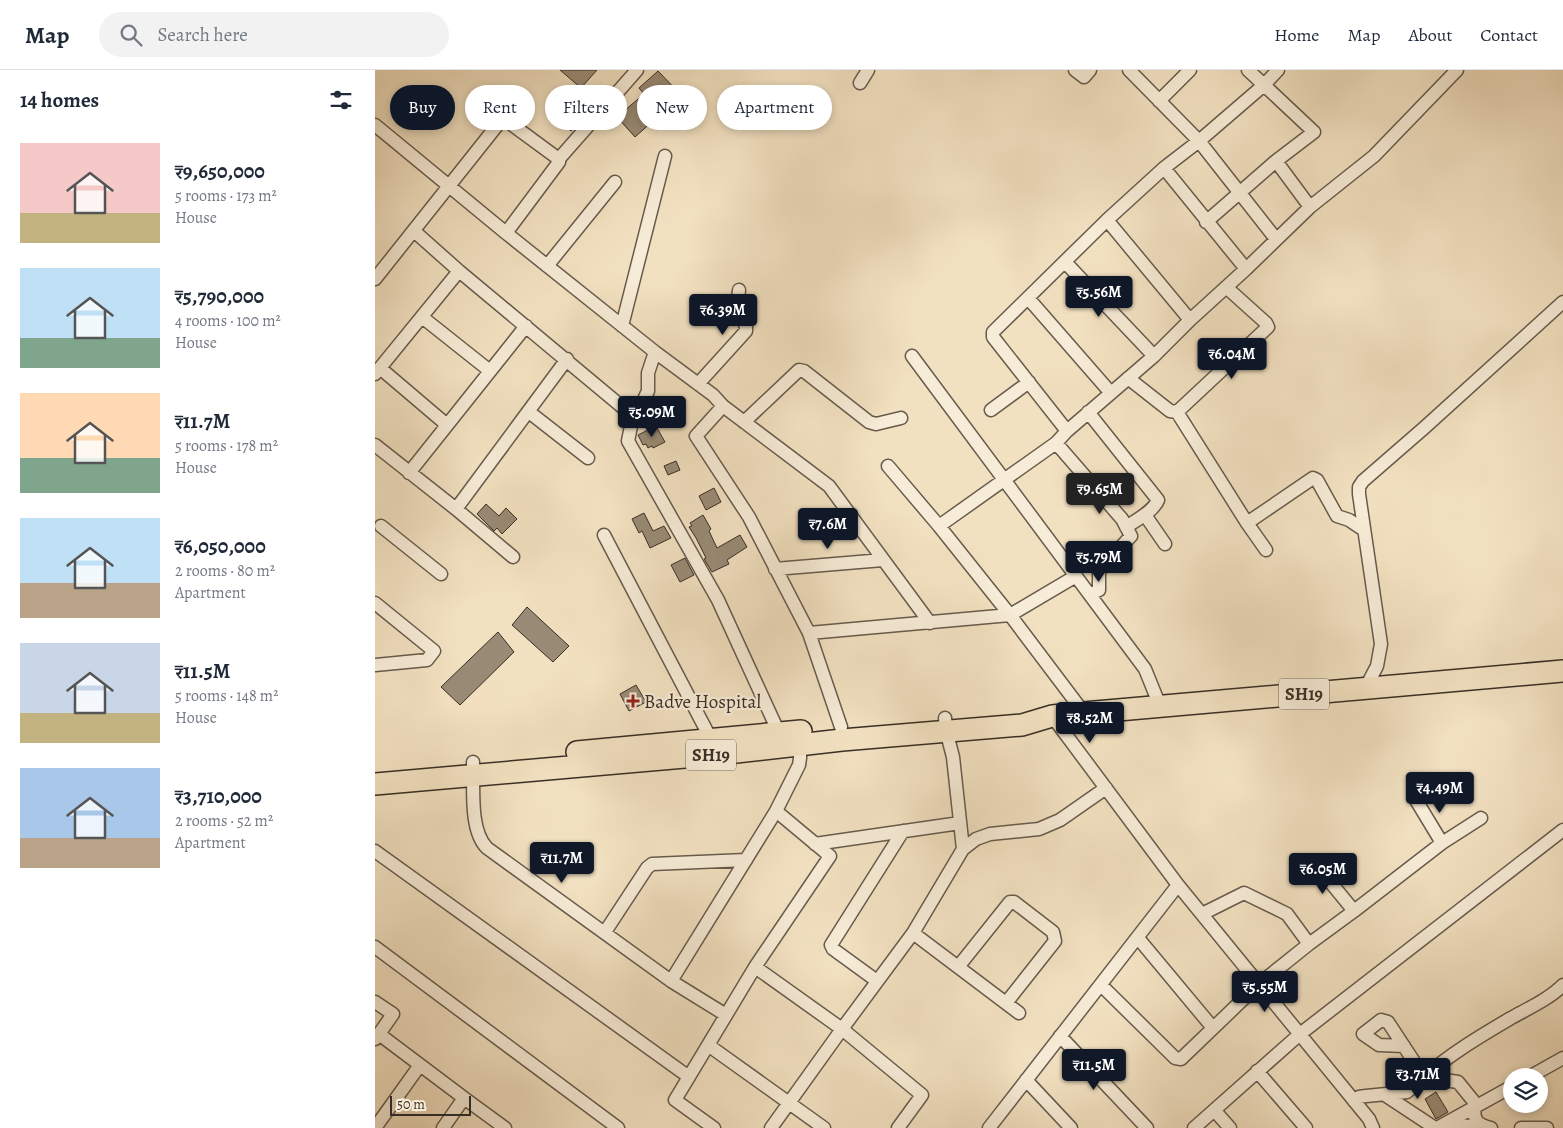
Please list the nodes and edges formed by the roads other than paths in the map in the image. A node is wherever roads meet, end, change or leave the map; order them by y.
1 (637, 70) edge
2 (868, 70) edge
3 (1075, 70) edge
4 (1090, 70) edge
5 (1129, 70) edge
6 (1190, 70) edge
7 (1248, 70) edge
8 (1278, 70) edge
9 (1457, 70) edge
10 (860, 83) dead end
11 (1264, 85) junction
12 (1159, 101) junction
13 (375, 125) edge
14 (1199, 141) junction
15 (665, 156) dead end
16 (558, 160) junction
17 (1276, 161) junction
18 (1165, 168) junction
19 (615, 182) dead end
20 (449, 186) junction
21 (1241, 192) junction
22 (1310, 207) junction
23 (1107, 220) junction
24 (1206, 222) junction
25 (413, 231) junction
26 (506, 233) junction
27 (1276, 238) junction
28 (1065, 262) junction
29 (547, 266) junction
30 (1246, 270) junction
31 (459, 271) junction
32 (375, 279) edge
33 (1226, 287) junction
34 (739, 290) dead end
35 (1028, 298) junction
36 (1563, 302) edge
37 (422, 317) junction
38 (1190, 320) junction
39 (526, 326) junction
40 (622, 326) junction
41 (655, 352) junction
42 (912, 356) dead end
43 (1154, 356) junction
44 (567, 360) junction
45 (377, 371) edge
46 (490, 371) junction
47 (1128, 378) junction
48 (1029, 382) junction
49 (699, 384) junction
50 (1110, 392) junction
51 (723, 406) junction
52 (991, 410) dead end
53 (529, 412) junction
54 (1088, 412) junction
55 (1177, 412) junction
56 (633, 416) junction
57 (901, 418) dead end
58 (744, 422) junction
59 (447, 425) junction
60 (1067, 431) junction
61 (1056, 443) junction
62 (375, 445) edge
63 (588, 458) dead end
64 (888, 466) dead end
65 (409, 473) junction
66 (1004, 480) junction
67 (456, 509) junction
68 (1145, 514) junction
69 (1247, 523) junction
70 (939, 526) junction
71 (377, 527) edge
72 (1126, 527) junction
73 (1364, 530) junction
74 (604, 536) dead end
75 (1165, 544) dead end
76 (1265, 550) dead end
77 (513, 557) dead end
78 (883, 560) junction
79 (775, 569) junction
80 (441, 574) dead end
81 (1076, 576) junction
82 (1090, 594) junction
83 (375, 603) edge
84 (1010, 615) junction
85 (930, 622) junction
86 (809, 634) junction
87 (375, 665) edge
88 (1563, 671) edge
89 (1365, 688) junction
90 (1160, 706) junction
91 (1084, 713) junction
92 (1048, 717) junction
93 (946, 724) junction
94 (841, 727) junction
95 (793, 736) junction
96 (715, 747) junction
97 (473, 769) junction
98 (375, 772) edge
99 (375, 784) edge
100 (1106, 788) junction
101 (1416, 800) dead end
102 (776, 811) junction
103 (1481, 818) dead end
104 (960, 823) junction
105 (1563, 830) edge
106 (903, 831) junction
107 (1442, 842) junction
108 (815, 844) junction
109 (963, 849) junction
110 (375, 851) edge
111 (746, 860) junction
112 (1313, 861) dead end
113 (1178, 885) junction
114 (1354, 912) junction
115 (1202, 914) junction
116 (605, 932) junction
117 (913, 933) junction
118 (1138, 938) junction
119 (1309, 944) junction
120 (375, 947) edge
121 (755, 967) junction
122 (958, 967) junction
123 (671, 981) junction
124 (877, 981) junction
125 (1101, 984) junction
126 (1259, 984) junction
127 (1563, 985) edge
128 (375, 1002) edge
129 (1006, 1003) junction
130 (1019, 1013) dead end
131 (727, 1015) junction
132 (1213, 1028) junction
133 (842, 1029) junction
134 (1300, 1034) junction
135 (377, 1036) edge
136 (1060, 1036) junction
137 (708, 1045) junction
138 (1404, 1046) dead end
139 (1563, 1058) edge
140 (420, 1065) junction
141 (1545, 1068) edge
142 (1257, 1071) junction
143 (689, 1077) junction
144 (1425, 1077) junction
145 (1026, 1080) junction
146 (1503, 1091) edge
147 (1385, 1095) junction
148 (464, 1098) junction
149 (1354, 1101) junction
150 (789, 1103) junction
151 (1474, 1107) junction
152 (1215, 1111) junction
153 (1438, 1127) edge
154 (1487, 1127) edge
155 (375, 1128) edge
156 (443, 1128) edge
157 (505, 1128) edge
158 (619, 1128) edge
159 (714, 1128) edge
160 (771, 1128) edge
161 (824, 1128) edge
162 (899, 1128) edge
163 (989, 1128) edge
164 (1071, 1128) edge
165 (1147, 1128) edge
166 (1194, 1128) edge
167 (1230, 1128) edge
168 (1306, 1128) edge
169 (1373, 1128) edge
170 (1521, 1128) edge
171 (1547, 1128) edge

1 - 16 street
2 - 10 street
3 - 4 street
5 - 12 street
6 - 12 street
7 - 11 street
8 - 11 street
9 - 22 street
11 - 14 street
11 - 17 street
12 - 14 street
13 - 20 street
14 - 18 street
14 - 21 street
15 - 40 street
16 - 20 street
16 - 26 street
17 - 21 street
17 - 22 street
18 - 23 street
18 - 24 street
19 - 29 street
20 - 25 street
20 - 26 street
21 - 24 street
21 - 27 street
22 - 27 street
23 - 28 street
23 - 38 street
24 - 30 street
25 - 31 street
25 - 32 street
26 - 29 street
27 - 30 street
28 - 35 street
28 - 43 street
29 - 40 street
30 - 33 street
31 - 37 street
31 - 39 street
33 - 38 street
33 - 55 street
34 - 49 street
35 - 48 street
35 - 50 street
36 - 73 street
37 - 45 street
37 - 46 street
38 - 43 street
39 - 44 street
39 - 46 street
40 - 41 street
41 - 49 street
41 - 56 street
42 - 66 street
43 - 47 street
44 - 53 street
44 - 56 street
45 - 59 street
46 - 59 street
47 - 50 street
47 - 55 street
48 - 52 street
48 - 60 street
49 - 51 street
50 - 54 street
51 - 58 street
51 - 79 street
53 - 63 street
53 - 67 street
54 - 60 street
54 - 68 street
55 - 69 street
56 - 95 street
57 - 58 street
58 - 78 street
59 - 65 street
60 - 61 street
61 - 66 street
61 - 72 street
62 - 65 street
64 - 70 street
65 - 67 street
66 - 70 street
66 - 81 street
67 - 77 street
68 - 72 street
68 - 75 street
69 - 73 street
69 - 76 street
70 - 84 street
71 - 80 street
72 - 82 street
73 - 89 street
74 - 96 street
78 - 79 street
78 - 85 street
79 - 86 street
81 - 82 street
81 - 84 street
82 - 90 street
83 - 87 street
84 - 85 street
84 - 91 street
85 - 86 street
86 - 94 street
88 - 89 main road, SH19
89 - 90 main road, SH19
90 - 91 main road, SH19
91 - 92 main road, SH19
92 - 93 main road, SH19
92 - 100 street
93 - 94 main road, SH19
93 - 95 main road, SH19
93 - 104 street
94 - 95 main road, SH19
95 - 96 main road, SH19
95 - 102 street
96 - 97 main road, SH19
97 - 98 main road, SH19
97 - 99 main road, SH19
97 - 116 street
100 - 109 street
100 - 113 street
101 - 107 street
102 - 108 street
102 - 111 street
103 - 107 street
104 - 106 street
104 - 109 street
105 - 134 street
106 - 108 street
106 - 124 street
107 - 114 street
108 - 121 street
109 - 117 street
110 - 143 street
111 - 116 street
111 - 123 street
112 - 114 street
113 - 115 street
113 - 118 street
114 - 119 street
115 - 119 street
115 - 126 street
116 - 123 street
117 - 122 street
117 - 124 street
118 - 125 street
118 - 132 street
119 - 126 street
120 - 158 street
121 - 131 street
121 - 133 street
122 - 129 street
122 - 129 street
123 - 131 street
124 - 133 street
125 - 132 street
125 - 136 street
126 - 132 street
126 - 134 street
127 - 144 street
128 - 135 street
129 - 130 street
131 - 137 street
133 - 150 street
133 - 162 street
134 - 142 street
134 - 149 street
135 - 140 street
136 - 145 street
136 - 165 street
137 - 143 street
137 - 150 street
138 - 144 street
139 - 141 street
140 - 148 street
140 - 155 street
142 - 152 street
142 - 168 street
143 - 159 street
144 - 147 street
144 - 151 street
145 - 163 street
145 - 164 street
146 - 151 street
147 - 149 street
147 - 153 street
148 - 156 street
148 - 157 street
149 - 169 street
150 - 160 street
150 - 161 street
151 - 153 street
151 - 154 street
152 - 166 street
152 - 167 street
153 - 154 street
170 - 171 street

